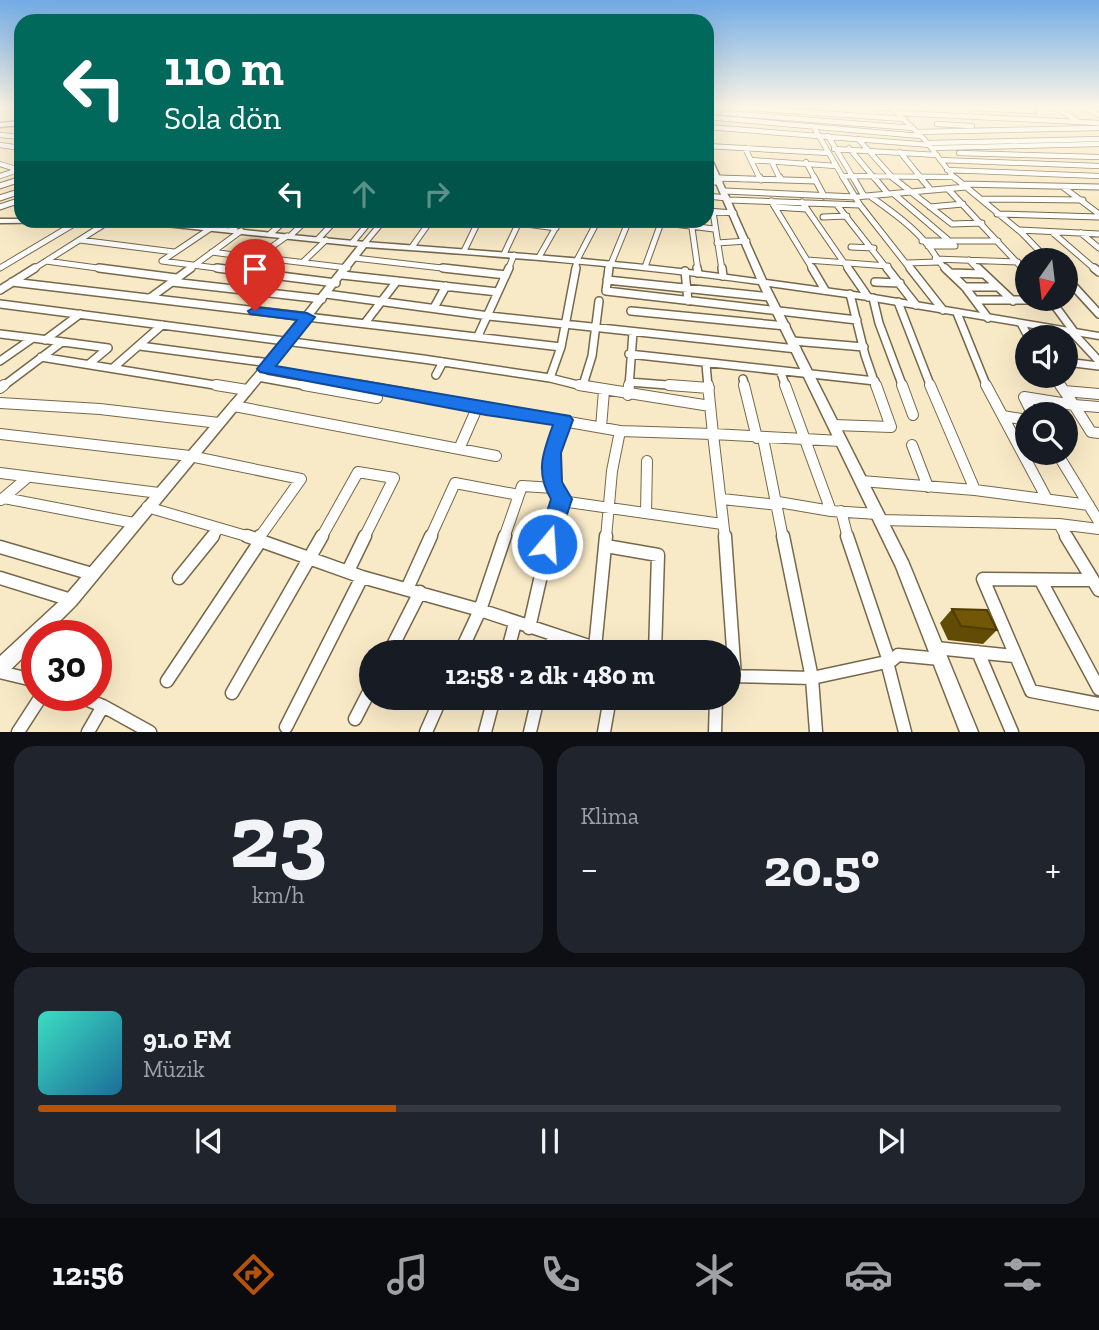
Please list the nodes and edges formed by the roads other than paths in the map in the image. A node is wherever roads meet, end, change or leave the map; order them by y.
1 (807, 142) edge
2 (823, 142) edge
3 (829, 142) edge
4 (845, 142) edge
5 (861, 142) edge
6 (872, 142) edge
7 (893, 142) joint
8 (926, 142) edge
9 (1009, 142) edge
10 (1032, 142) edge
11 (714, 144) edge
12 (1099, 144) edge
13 (714, 145) edge
14 (1038, 146) junction
15 (745, 148) junction
16 (1006, 148) junction
17 (850, 150) junction
18 (831, 151) junction
19 (866, 151) junction
20 (879, 151) junction
21 (933, 151) junction
22 (801, 152) junction
23 (901, 153) junction
24 (1017, 155) junction
25 (1048, 156) junction
26 (1056, 156) junction
27 (1099, 157) edge
28 (751, 160) junction
29 (772, 162) junction
30 (807, 164) junction
31 (1061, 165) junction
32 (836, 166) junction
33 (1099, 166) edge
34 (947, 170) junction
35 (714, 172) edge
36 (1076, 174) junction
37 (846, 176) junction
38 (869, 176) junction
39 (892, 176) junction
40 (917, 176) junction
41 (1099, 176) edge
42 (953, 177) junction
43 (761, 180) junction
44 (781, 180) junction
45 (816, 181) junction
46 (958, 184) junction
47 (966, 187) junction
48 (1063, 187) junction
49 (1091, 187) junction
50 (1099, 187) edge
51 (721, 189) edge
52 (948, 189) junction
53 (931, 190) junction
54 (911, 193) junction
55 (891, 194) junction
56 (824, 196) junction
57 (867, 196) junction
58 (855, 197) junction
59 (981, 199) junction
60 (1084, 202) junction
61 (773, 204) junction
62 (963, 204) junction
63 (837, 205) junction
64 (860, 205) junction
65 (804, 206) junction
66 (1097, 206) edge
67 (930, 207) junction
68 (714, 212) edge
69 (734, 213) junction
70 (996, 214) junction
71 (823, 216) dead end
72 (847, 216) junction
73 (1099, 216) edge
74 (982, 223) junction
75 (67, 228) edge
76 (99, 228) edge
77 (201, 228) edge
78 (223, 228) edge
79 (277, 228) edge
80 (298, 228) edge
81 (330, 228) edge
82 (367, 228) edge
83 (375, 228) edge
84 (425, 228) edge
85 (476, 228) edge
86 (518, 228) edge
87 (556, 228) edge
88 (594, 228) edge
89 (626, 228) edge
90 (660, 228) edge
91 (691, 228) joint
92 (714, 229) joint
93 (236, 230) junction
94 (1017, 230) junction
95 (1052, 232) junction
96 (1081, 233) junction
97 (270, 234) junction
98 (1099, 234) edge
99 (288, 236) junction
100 (947, 239) junction
101 (80, 240) junction
102 (322, 240) junction
103 (747, 241) junction
104 (998, 241) junction
105 (717, 243) junction
106 (358, 244) junction
107 (925, 244) junction
108 (955, 246) dead end
109 (412, 247) junction
110 (851, 247) dead end
111 (874, 248) junction
112 (1036, 248) edge
113 (1099, 248) edge
114 (464, 251) junction
115 (174, 252) junction
116 (212, 252) junction
117 (509, 254) junction
118 (539, 257) junction
119 (273, 259) dead end
120 (1015, 259) edge
121 (577, 260) junction
122 (936, 260) junction
123 (968, 260) junction
124 (46, 261) junction
125 (807, 261) junction
126 (303, 262) junction
127 (1015, 262) edge
128 (845, 263) junction
129 (907, 263) junction
130 (610, 264) junction
131 (192, 266) junction
132 (888, 266) junction
133 (645, 267) junction
134 (0, 268) edge
135 (1098, 270) edge
136 (345, 271) junction
137 (685, 271) junction
138 (698, 273) junction
139 (950, 273) junction
140 (983, 274) junction
141 (261, 275) junction
142 (506, 275) junction
143 (723, 276) junction
144 (174, 280) junction
145 (607, 280) junction
146 (397, 281) junction
147 (762, 281) junction
148 (12, 282) junction
149 (875, 282) dead end
150 (901, 283) junction
151 (446, 286) junction
152 (965, 287) junction
153 (997, 287) junction
154 (686, 288) junction
155 (0, 290) edge
156 (244, 290) junction
157 (825, 290) junction
158 (1078, 291) edge
159 (498, 292) junction
160 (850, 294) junction
161 (324, 296) junction
162 (770, 297) junction
163 (870, 297) junction
164 (150, 298) junction
165 (382, 300) junction
166 (688, 300) junction
167 (976, 300) junction
168 (599, 301) dead end
169 (1013, 301) joint
170 (898, 302) junction
171 (0, 304) edge
172 (916, 305) junction
173 (435, 306) junction
174 (778, 310) junction
175 (943, 310) junction
176 (631, 311) dead end
177 (957, 313) junction
178 (80, 314) junction
179 (1099, 314) edge
180 (489, 316) junction
181 (307, 317) junction
182 (988, 318) junction
183 (857, 320) junction
184 (365, 323) junction
185 (563, 324) junction
186 (1022, 324) joint
187 (162, 325) junction
188 (1028, 325) edge
189 (786, 326) junction
190 (594, 328) junction
191 (632, 332) junction
192 (1078, 333) edge
193 (0, 334) edge
194 (478, 336) junction
195 (1099, 336) edge
196 (1078, 337) edge
197 (33, 338) junction
198 (45, 340) junction
199 (289, 340) junction
200 (62, 342) junction
201 (140, 345) junction
202 (795, 345) junction
203 (561, 347) junction
204 (864, 347) junction
205 (629, 354) junction
206 (41, 357) junction
207 (0, 361) edge
208 (443, 362) junction
209 (1078, 362) edge
210 (1099, 363) edge
211 (89, 364) junction
212 (706, 364) junction
213 (113, 368) junction
214 (264, 370) junction
215 (781, 373) junction
216 (436, 375) dead end
217 (809, 375) junction
218 (550, 378) junction
219 (743, 379) dead end
220 (875, 381) junction
221 (629, 382) junction
222 (583, 385) junction
223 (0, 388) edge
224 (709, 388) junction
225 (1062, 388) edge
226 (247, 390) junction
227 (604, 391) junction
228 (1064, 391) junction
229 (1099, 394) edge
230 (628, 395) junction
231 (376, 398) dead end
232 (1027, 402) edge
233 (1055, 402) edge
234 (1072, 402) edge
235 (0, 403) edge
236 (1078, 405) edge
237 (234, 406) junction
238 (710, 406) junction
239 (1099, 407) edge
240 (477, 408) junction
241 (1078, 411) edge
242 (913, 415) dead end
243 (1003, 416) junction
244 (1015, 418) edge
245 (564, 420) junction
246 (219, 423) junction
247 (834, 425) junction
248 (601, 427) junction
249 (620, 431) junction
250 (1099, 433) edge
251 (0, 434) edge
252 (713, 434) junction
253 (760, 438) junction
254 (806, 440) junction
255 (841, 441) junction
256 (912, 445) dead end
257 (459, 449) junction
258 (190, 456) junction
259 (496, 456) dead end
260 (648, 461) dead end
261 (1064, 465) edge
262 (0, 473) edge
263 (28, 477) junction
264 (861, 481) junction
265 (928, 486) junction
266 (554, 488) junction
267 (975, 489) junction
268 (159, 494) junction
269 (519, 495) junction
270 (722, 499) junction
271 (1047, 499) junction
272 (2, 500) edge
273 (561, 501) junction
274 (778, 503) junction
275 (1089, 505) junction
276 (147, 507) junction
277 (609, 509) junction
278 (836, 511) junction
279 (646, 513) junction
280 (879, 517) junction
281 (1099, 522) edge
282 (134, 523) junction
283 (722, 524) junction
284 (1059, 524) junction
285 (219, 528) junction
286 (1099, 529) edge
287 (259, 540) junction
288 (0, 547) edge
289 (606, 547) junction
290 (308, 557) junction
291 (348, 571) junction
292 (92, 574) junction
293 (362, 577) junction
294 (0, 578) edge
295 (179, 578) dead end
296 (1041, 580) junction
297 (1091, 580) junction
298 (1099, 590) edge
299 (413, 591) junction
300 (71, 600) junction
301 (480, 610) junction
302 (515, 623) junction
303 (529, 628) junction
304 (554, 635) junction
305 (394, 640) edge
306 (466, 640) edge
307 (510, 640) edge
308 (553, 640) edge
309 (570, 640) edge
310 (596, 640) edge
311 (655, 640) edge
312 (730, 640) edge
313 (978, 652) junction
314 (938, 653) junction
315 (1014, 656) junction
316 (888, 662) junction
317 (0, 670) edge
318 (21, 676) edge
319 (741, 676) edge
320 (812, 678) junction
321 (167, 681) dead end
322 (1099, 689) edge
323 (232, 693) dead end
324 (1099, 704) edge
325 (360, 710) edge
326 (436, 710) edge
327 (491, 710) edge
328 (535, 710) edge
329 (608, 710) edge
330 (716, 710) edge
331 (32, 711) edge
332 (100, 711) edge
333 (112, 711) edge
334 (355, 719) dead end
335 (286, 727) dead end
336 (18, 732) edge
337 (88, 732) edge
338 (150, 732) edge
339 (426, 732) edge
340 (485, 732) edge
341 (530, 732) edge
342 (604, 732) edge
343 (715, 732) edge
344 (816, 732) edge
345 (905, 732) edge
346 (969, 732) edge
347 (1012, 732) edge

1 - 11 street
2 - 18 street
3 - 18 street
4 - 17 street
5 - 19 street
6 - 20 street
7 - 21 street
7 - 23 street
8 - 21 street
9 - 21 street
10 - 14 street
12 - 14 street
13 - 15 street
14 - 16 street
14 - 26 street
15 - 22 street
15 - 28 street
16 - 21 street
16 - 24 street
17 - 18 street
17 - 19 street
17 - 38 street
18 - 22 street
18 - 32 street
18 - 37 street
19 - 20 street
19 - 39 street
20 - 23 street
21 - 23 street
21 - 24 street
21 - 31 street
21 - 34 street
22 - 30 street
23 - 40 street
24 - 25 street
25 - 26 street
25 - 31 street
26 - 27 street
28 - 29 street
28 - 43 street
29 - 30 street
29 - 44 street
30 - 32 street
30 - 45 street
31 - 33 street
31 - 36 street
32 - 37 street
34 - 36 street
34 - 42 street
35 - 51 main road
36 - 41 street
36 - 49 street
37 - 38 street
37 - 57 street
37 - 58 street
38 - 39 street
38 - 55 street
39 - 40 street
39 - 54 street
40 - 42 street
40 - 53 street
42 - 46 street
43 - 44 street
43 - 51 street
44 - 45 street
45 - 56 street
46 - 47 street
46 - 48 street
47 - 52 street
47 - 59 street
48 - 49 street
48 - 60 street
49 - 50 street
51 - 56 street
51 - 61 street
51 - 69 main road
52 - 53 street
52 - 62 street
53 - 54 street
54 - 55 street
54 - 67 street
55 - 57 street
55 - 100 street
56 - 58 street
57 - 58 street
57 - 107 street
58 - 64 street
59 - 60 street
59 - 70 street
60 - 66 street
61 - 65 street
61 - 125 street
62 - 67 street
62 - 74 street
63 - 64 street
63 - 65 street
63 - 72 street
64 - 129 street
65 - 128 street
66 - 73 street
67 - 74 street
68 - 69 street
69 - 103 main road
70 - 73 street
70 - 94 street
71 - 72 street
72 - 111 street
74 - 104 street
75 - 134 street
76 - 101 street
77 - 115 street
78 - 93 main road
79 - 97 street
80 - 99 street
81 - 102 street
82 - 106 street
83 - 106 street
84 - 109 street
85 - 114 street
86 - 117 street
87 - 118 street
88 - 121 street
89 - 130 street
90 - 133 street
91 - 92 street
91 - 138 street
92 - 105 street
93 - 97 main road
93 - 116 street
94 - 95 street
94 - 112 street
95 - 96 street
95 - 135 street
96 - 98 street
96 - 113 street
97 - 99 main road
99 - 102 main road
99 - 116 street
100 - 104 street
100 - 107 street
101 - 115 street
101 - 124 street
102 - 106 main road
102 - 126 street
103 - 105 street
103 - 147 main road
104 - 120 street
105 - 143 street
106 - 109 main road
106 - 136 main road
107 - 108 street
107 - 122 street
109 - 114 main road
110 - 111 street
111 - 132 street
114 - 117 main road
115 - 131 street
116 - 131 street
117 - 118 main road
117 - 142 street
118 - 121 main road
119 - 126 street
121 - 130 main road
121 - 185 street
122 - 123 street
122 - 129 street
122 - 139 street
123 - 127 street
123 - 140 street
124 - 144 street
124 - 148 street
125 - 128 street
125 - 157 street
126 - 136 street
128 - 132 street
128 - 163 street
129 - 175 street
130 - 133 main road
130 - 145 street
131 - 141 street
131 - 144 street
132 - 150 street
133 - 137 main road
136 - 141 street
136 - 142 street
136 - 146 street
136 - 161 main road
137 - 138 main road
137 - 154 street
138 - 143 main road
139 - 140 street
139 - 152 street
140 - 153 street
141 - 156 street
142 - 159 street
143 - 147 main road
144 - 156 street
144 - 164 street
145 - 154 street
145 - 166 street
146 - 151 street
146 - 165 street
147 - 157 main road
147 - 162 main road
148 - 155 street
148 - 164 street
149 - 150 street
150 - 172 street
151 - 159 street
151 - 173 street
152 - 153 street
152 - 167 street
153 - 169 street
154 - 162 street
154 - 166 street
156 - 161 street
157 - 160 main road
158 - 179 street
159 - 180 street
160 - 163 main road
160 - 183 street
161 - 165 street
161 - 181 main road
162 - 174 main road
163 - 170 main road
163 - 242 street
164 - 181 street
165 - 173 street
165 - 184 street
166 - 174 street
167 - 169 street
167 - 182 street
168 - 190 street
170 - 172 main road
170 - 267 street
171 - 178 street
172 - 175 main road
173 - 180 street
174 - 183 street
174 - 189 main road
175 - 177 main road
176 - 189 street
177 - 182 main road
177 - 243 street
178 - 187 street
178 - 198 street
180 - 185 street
180 - 194 street
181 - 184 street
181 - 199 main road
182 - 186 main road
183 - 204 street
184 - 194 street
185 - 190 street
185 - 203 street
186 - 188 main road
187 - 199 street
187 - 201 street
189 - 202 main road
190 - 191 street
190 - 222 street
191 - 202 street
191 - 205 street
192 - 195 main road
193 - 197 street
194 - 203 street
196 - 210 street
197 - 198 street
197 - 207 street
198 - 200 street
199 - 208 street
199 - 214 main road
200 - 206 street
200 - 211 street
201 - 213 street
201 - 214 street
202 - 204 street
202 - 217 main road
203 - 218 street
204 - 220 street
205 - 212 street
205 - 221 street
206 - 211 street
206 - 223 street
208 - 216 street
208 - 218 street
209 - 210 street
211 - 213 street
212 - 215 street
212 - 224 street
213 - 226 street
214 - 226 main road
214 - 231 street
214 - 240 street
215 - 217 street
215 - 254 street
217 - 220 street
217 - 247 main road
218 - 222 street
219 - 253 street
220 - 247 street
221 - 224 street
221 - 230 street
222 - 227 street
224 - 238 street
225 - 228 street
226 - 237 main road
227 - 230 street
227 - 248 street
228 - 229 street
228 - 234 street
230 - 238 street
232 - 233 street
235 - 246 street
236 - 239 street
237 - 246 main road
237 - 257 street
238 - 252 street
240 - 245 street
240 - 257 street
241 - 250 street
243 - 244 street
243 - 271 street
245 - 248 street
245 - 266 street
246 - 258 main road
247 - 255 main road
248 - 249 street
249 - 252 street
249 - 277 street
251 - 258 street
252 - 253 street
252 - 270 street
253 - 254 street
253 - 274 street
254 - 255 street
254 - 278 street
255 - 264 main road
256 - 265 street
257 - 259 street
258 - 268 main road
258 - 287 street
260 - 279 street
261 - 275 street
262 - 263 street
263 - 268 street
263 - 272 street
264 - 265 street
264 - 280 main road
265 - 267 street
266 - 269 street
266 - 273 street
267 - 271 street
268 - 276 main road
269 - 299 street
269 - 301 street
270 - 274 street
270 - 283 street
271 - 275 street
272 - 282 street
273 - 277 street
273 - 303 street
274 - 278 street
274 - 320 street
275 - 281 street
276 - 282 main road
276 - 285 street
277 - 279 street
277 - 289 street
278 - 280 street
278 - 316 street
279 - 283 street
280 - 284 street
280 - 314 main road
282 - 292 main road
283 - 312 street
284 - 286 street
284 - 297 street
285 - 287 street
285 - 295 street
287 - 290 street
287 - 321 street
288 - 292 street
289 - 310 street
289 - 311 street
290 - 291 street
290 - 291 street
290 - 323 street
291 - 293 street
292 - 300 main road
293 - 299 street
293 - 335 street
294 - 300 street
296 - 297 street
296 - 315 street
296 - 322 street
297 - 298 street
299 - 301 street
299 - 305 street
300 - 317 main road
301 - 302 street
301 - 306 street
302 - 303 street
302 - 307 street
303 - 304 street
304 - 308 street
304 - 309 street
313 - 314 street
313 - 315 street
313 - 347 street
314 - 316 street
314 - 346 main road
315 - 324 street
316 - 320 street
316 - 345 street
317 - 318 street
319 - 320 street
320 - 344 street
325 - 334 street
326 - 339 street
327 - 340 street
328 - 341 street
329 - 342 street
330 - 343 street
331 - 336 street
332 - 337 street
333 - 338 street

